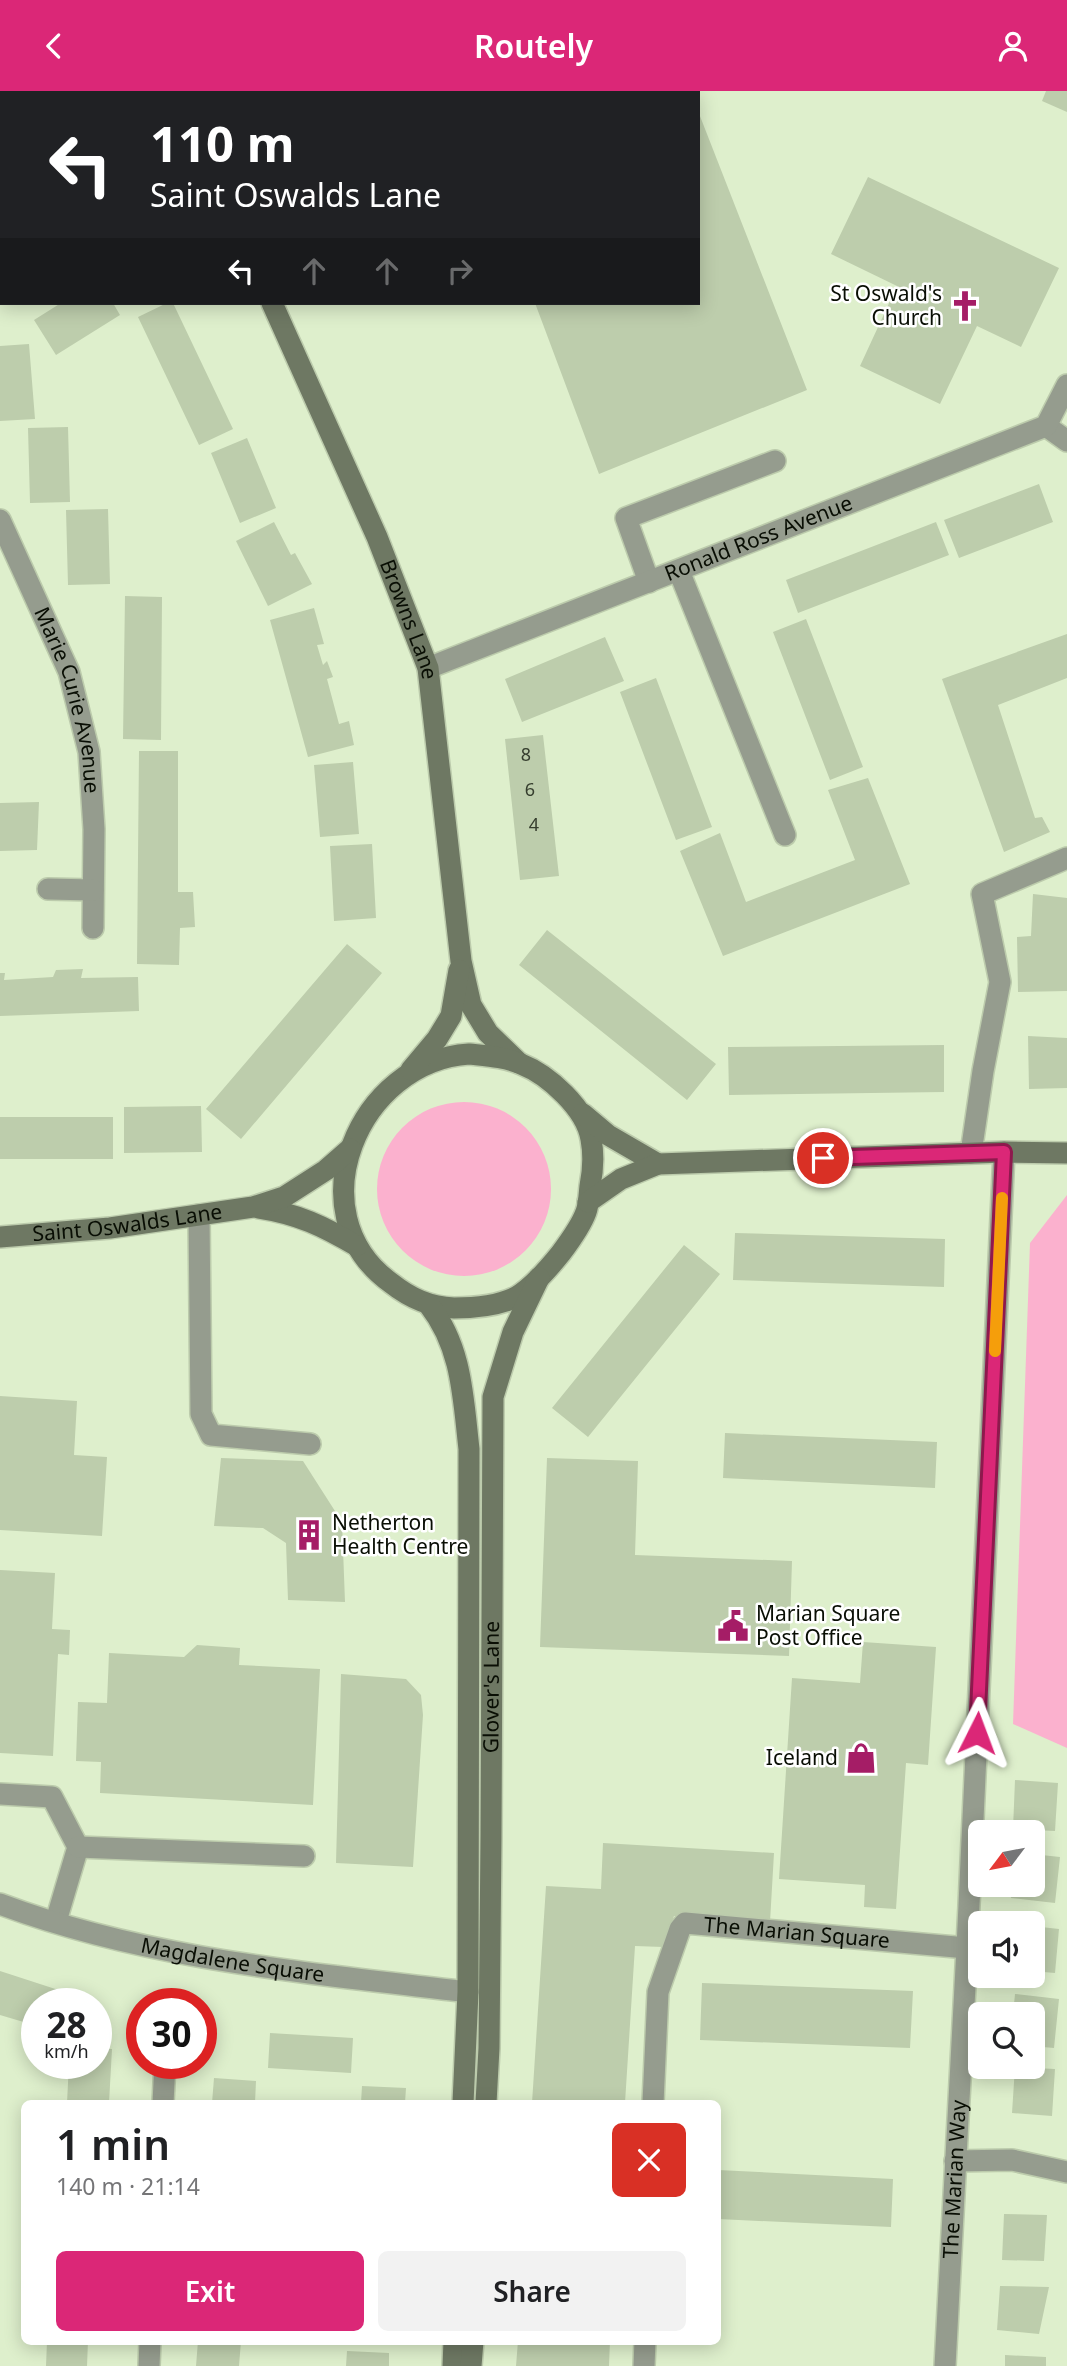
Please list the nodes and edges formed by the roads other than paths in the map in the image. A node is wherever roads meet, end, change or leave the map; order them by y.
1 (273, 305) edge
2 (1067, 385) edge
3 (1045, 426) junction
4 (1067, 441) edge
5 (775, 461) dead end
6 (0, 520) edge
7 (679, 571) junction
8 (649, 582) junction
9 (428, 668) junction
10 (785, 835) dead end
11 (1067, 858) edge
12 (48, 889) dead end
13 (93, 890) junction
14 (93, 928) dead end
15 (461, 961) junction
16 (519, 1063) junction
17 (408, 1073) junction
18 (576, 1108) junction
19 (352, 1147) junction
20 (1004, 1152) junction
21 (971, 1153) junction
22 (1067, 1153) edge
23 (658, 1164) junction
24 (588, 1202) junction
25 (253, 1207) junction
26 (199, 1215) junction
27 (0, 1237) edge
28 (357, 1246) junction
29 (539, 1278) junction
30 (429, 1305) junction
31 (310, 1444) dead end
32 (0, 1794) edge
33 (78, 1847) junction
34 (304, 1856) dead end
35 (0, 1904) edge
36 (56, 1921) junction
37 (967, 1948) junction
38 (468, 1992) junction
39 (164, 2079) edge
40 (163, 2100) edge
41 (463, 2100) edge
42 (486, 2100) edge
43 (653, 2100) edge
44 (955, 2161) junction
45 (1067, 2172) edge
46 (150, 2345) edge
47 (454, 2345) edge
48 (473, 2345) edge
49 (645, 2345) edge
50 (149, 2366) edge
51 (453, 2366) edge
52 (471, 2366) edge
53 (644, 2366) edge
54 (945, 2366) edge

1 - 9 street, Browns Lane
2 - 3 street
3 - 4 street
3 - 7 street, Ronald Ross Avenue
5 - 8 street
6 - 13 street, Marie Curie Avenue
7 - 8 street, Ronald Ross Avenue
7 - 10 street
8 - 9 street, Ronald Ross Avenue
9 - 15 street, Browns Lane
11 - 21 street
12 - 13 street
13 - 14 street, Marie Curie Avenue
15 - 16 street, Browns Lane
15 - 17 street, Browns Lane
16 - 17 street
16 - 18 street
17 - 19 street, Browns Lane
18 - 23 street
18 - 24 street
19 - 25 street, Saint Oswalds Lane
19 - 28 street
20 - 21 street
20 - 22 street
20 - 37 street, The Marian Way
21 - 23 street
23 - 24 street
24 - 29 street
25 - 26 street, Saint Oswalds Lane
25 - 28 street, Saint Oswalds Lane
26 - 27 street, Saint Oswalds Lane
26 - 31 street
28 - 30 street
29 - 30 street
29 - 42 street, Glover's Lane
30 - 38 street, Glover's Lane
32 - 33 street
33 - 34 street
33 - 36 street
35 - 36 street, Magdalene Square
36 - 38 street, Magdalene Square
37 - 43 street, The Marian Square
37 - 44 street, The Marian Way
38 - 41 street, Glover's Lane
39 - 40 street
44 - 45 street
44 - 54 street, The Marian Way
46 - 50 street
47 - 51 street
48 - 52 street
49 - 53 street

